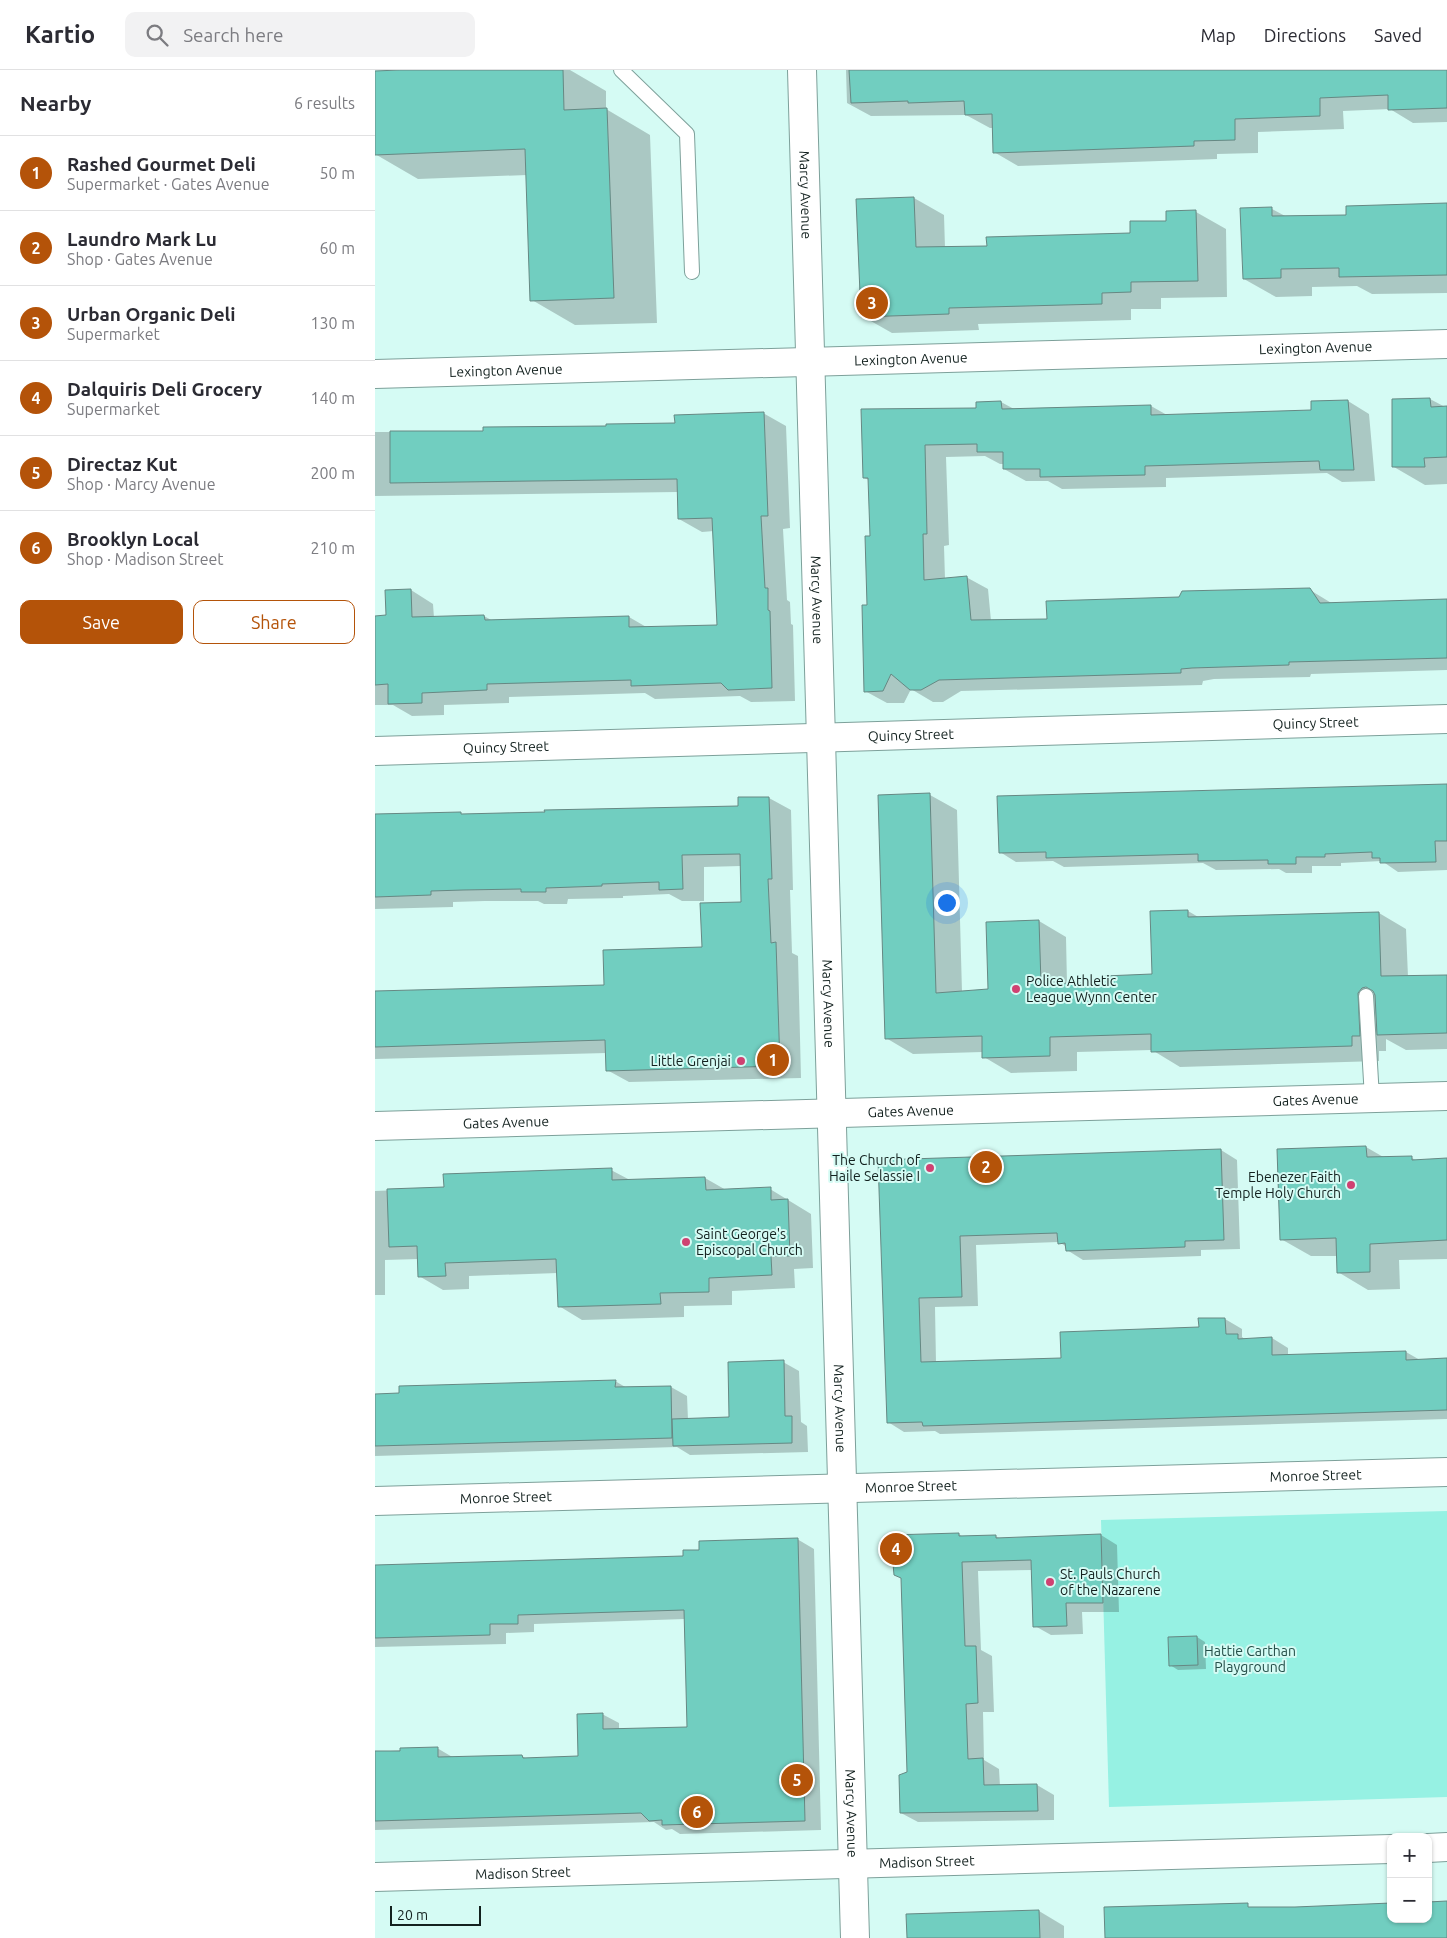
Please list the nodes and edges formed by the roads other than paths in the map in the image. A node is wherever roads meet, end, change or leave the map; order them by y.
1 (621, 70) edge
2 (802, 70) edge
3 (692, 272) dead end
4 (1447, 344) edge
5 (810, 362) junction
6 (375, 374) edge
7 (1447, 719) edge
8 (821, 738) junction
9 (375, 751) edge
10 (1366, 996) dead end
11 (1447, 1096) edge
12 (1372, 1098) junction
13 (831, 1113) junction
14 (375, 1126) edge
15 (1447, 1472) edge
16 (842, 1488) junction
17 (375, 1501) edge
18 (1447, 1847) edge
19 (1432, 1848) edge
20 (1387, 1849) edge
21 (852, 1864) junction
22 (375, 1877) edge
23 (855, 1938) edge

1 - 3 lane
2 - 5 street, Marcy Avenue
4 - 5 street, Lexington Avenue
5 - 6 street, Lexington Avenue
5 - 8 street, Marcy Avenue
7 - 8 street, Quincy Street
8 - 9 street, Quincy Street
8 - 13 street, Marcy Avenue
10 - 12 lane
11 - 12 street, Gates Avenue
12 - 13 street, Gates Avenue
13 - 14 street, Gates Avenue
13 - 16 street, Marcy Avenue
15 - 16 street, Monroe Street
16 - 17 street, Monroe Street
16 - 21 street, Marcy Avenue
18 - 19 street
20 - 21 street, Madison Street
21 - 22 street, Madison Street
21 - 23 street, Marcy Avenue

